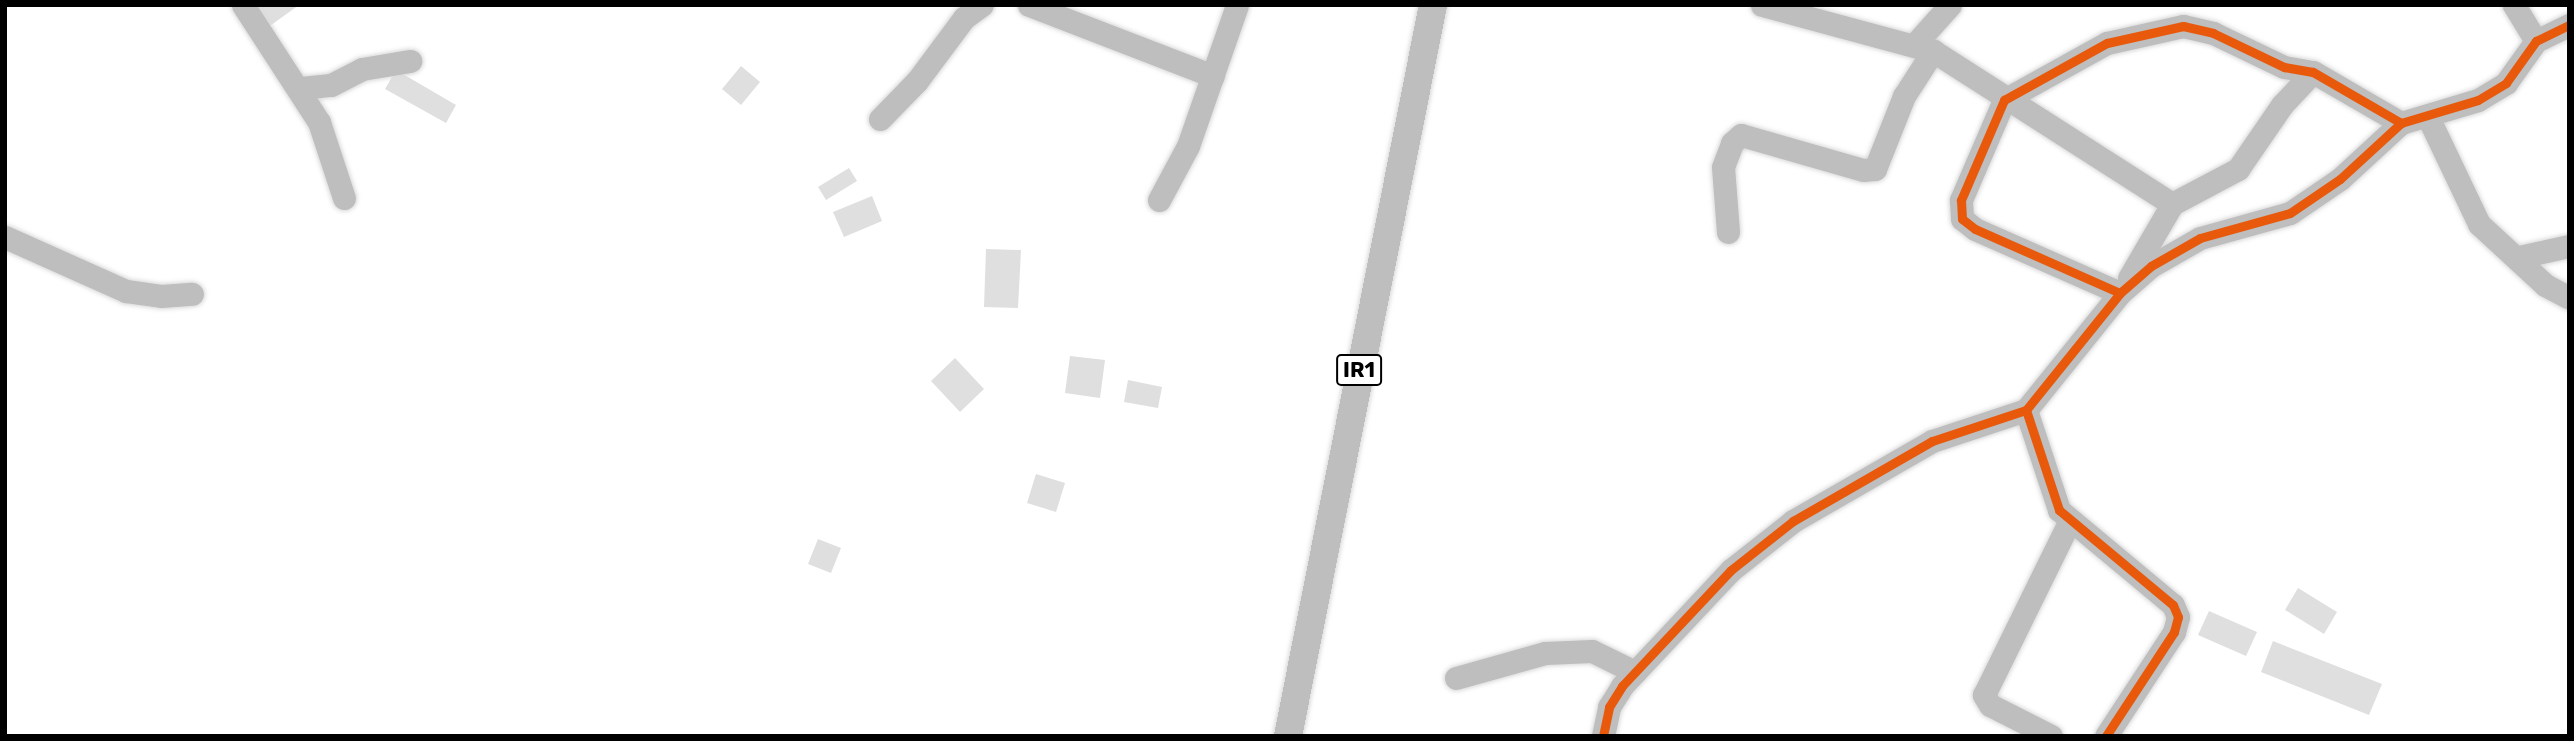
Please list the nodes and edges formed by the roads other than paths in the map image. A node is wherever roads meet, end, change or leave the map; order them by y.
1 (243, 5) edge
2 (982, 5) edge
3 (1029, 5) edge
4 (1237, 5) edge
5 (1433, 5) edge
6 (1762, 5) edge
7 (1950, 5) edge
8 (2514, 5) edge
9 (2569, 24) edge
10 (2536, 41) junction
11 (1924, 48) junction
12 (410, 61) dead end
13 (2314, 72) junction
14 (1213, 76) junction
15 (301, 88) junction
16 (2004, 100) junction
17 (2428, 117) junction
18 (880, 119) dead end
19 (2401, 123) junction
20 (344, 198) dead end
21 (1159, 200) dead end
22 (2172, 204) junction
23 (1728, 232) dead end
24 (5, 237) edge
25 (2569, 246) edge
26 (2519, 257) junction
27 (2120, 293) junction
28 (192, 294) dead end
29 (2569, 298) edge
30 (2026, 410) junction
31 (2069, 522) junction
32 (1635, 672) junction
33 (1456, 678) dead end
34 (2047, 735) edge
35 (1288, 736) edge
36 (1602, 736) edge
37 (2106, 736) edge

1 - 15 street
2 - 18 street
3 - 14 street
4 - 14 street
5 - 35 main road, IR1
6 - 11 street
7 - 11 street
8 - 10 street
9 - 10 street
10 - 17 street
11 - 16 street
11 - 23 street
12 - 15 street
13 - 16 street
13 - 19 street
13 - 22 street
14 - 21 street
15 - 20 street
16 - 22 street
16 - 27 street
17 - 19 street
17 - 26 street
19 - 27 street
22 - 27 street
24 - 28 street
25 - 26 street
26 - 29 street
27 - 30 street
30 - 31 street
30 - 32 street
31 - 34 street
31 - 37 street
32 - 33 street
32 - 36 street

